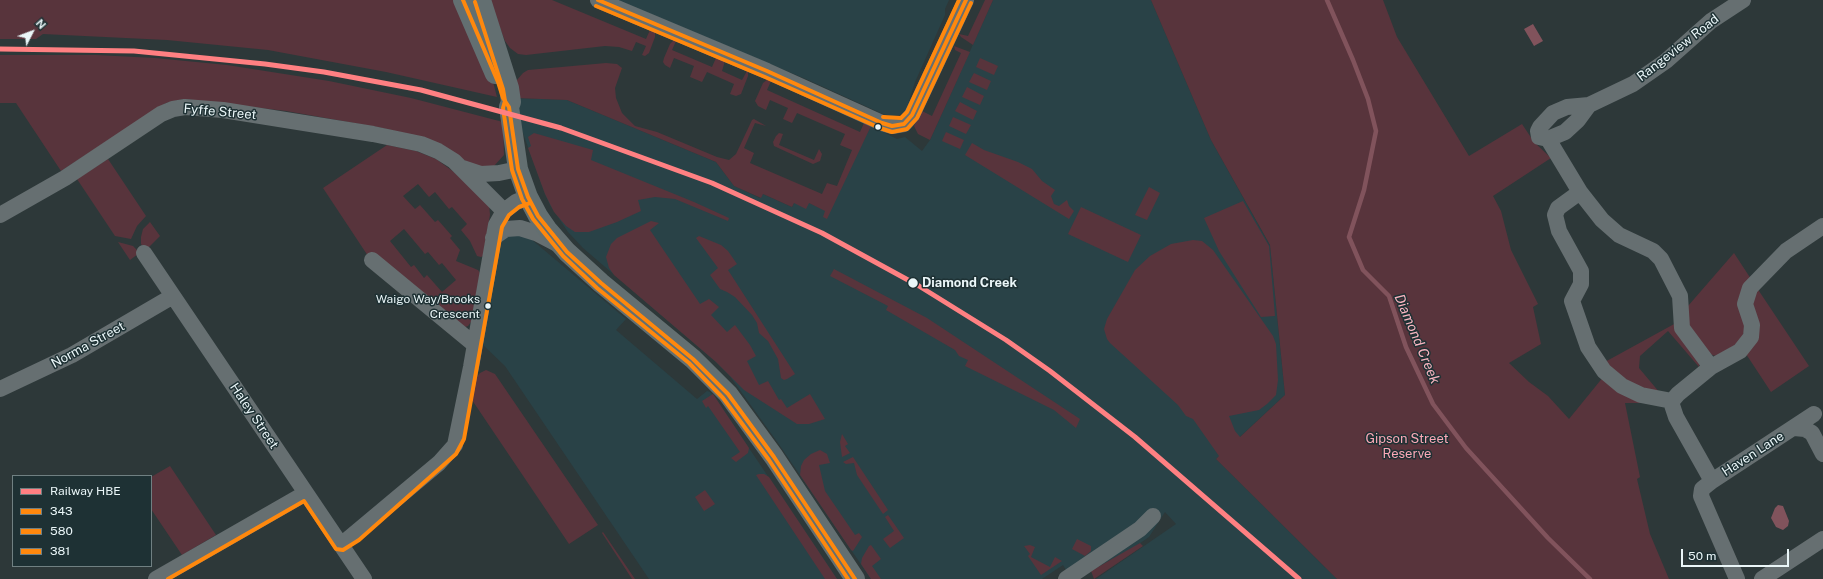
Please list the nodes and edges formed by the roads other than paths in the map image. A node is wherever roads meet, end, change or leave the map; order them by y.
1 (463, 0) edge
2 (481, 0) edge
3 (598, 0) edge
4 (966, 0) edge
5 (1743, 0) edge
6 (1589, 105) junction
7 (509, 107) junction
8 (1548, 139) junction
9 (461, 168) junction
10 (518, 169) junction
11 (1580, 192) junction
12 (528, 197) junction
13 (504, 211) junction
14 (0, 215) edge
15 (1823, 226) edge
16 (493, 238) junction
17 (562, 247) junction
18 (144, 253) dead end
19 (372, 260) dead end
20 (173, 296) junction
21 (475, 345) junction
22 (1711, 367) junction
23 (0, 389) edge
24 (1672, 401) junction
25 (1814, 414) dead end
26 (1794, 428) junction
27 (1823, 454) edge
28 (1712, 481) junction
29 (306, 493) junction
30 (1153, 516) dead end
31 (1823, 539) edge
32 (341, 545) junction
33 (156, 579) edge
34 (364, 579) edge
35 (855, 579) edge
36 (1066, 579) edge
37 (1737, 579) edge
38 (1762, 579) edge

1 - 7 main road
2 - 7 main road
3 - 4 street
5 - 6 street, Rangeview Road
6 - 8 street, Rangeview Road
6 - 8 street, Rangeview Road
7 - 10 main road
8 - 11 street
9 - 10 street, Fyffe Street
9 - 13 street, Fyffe Street
9 - 14 street, Fyffe Street
10 - 12 main road
11 - 22 street
11 - 24 street
12 - 13 street
12 - 17 main road
13 - 16 street
15 - 22 street
16 - 17 street
16 - 21 street
17 - 35 main road
18 - 20 street, Haley Street
19 - 21 street
20 - 23 street, Norma Street
20 - 29 street, Haley Street
21 - 32 street
22 - 24 street
24 - 28 street
25 - 26 street, Haven Lane
26 - 27 street, Haven Lane
26 - 28 street, Haven Lane
28 - 37 street
29 - 32 street, Haley Street
29 - 33 street
30 - 36 street
31 - 38 street
32 - 34 street, Haley Street

